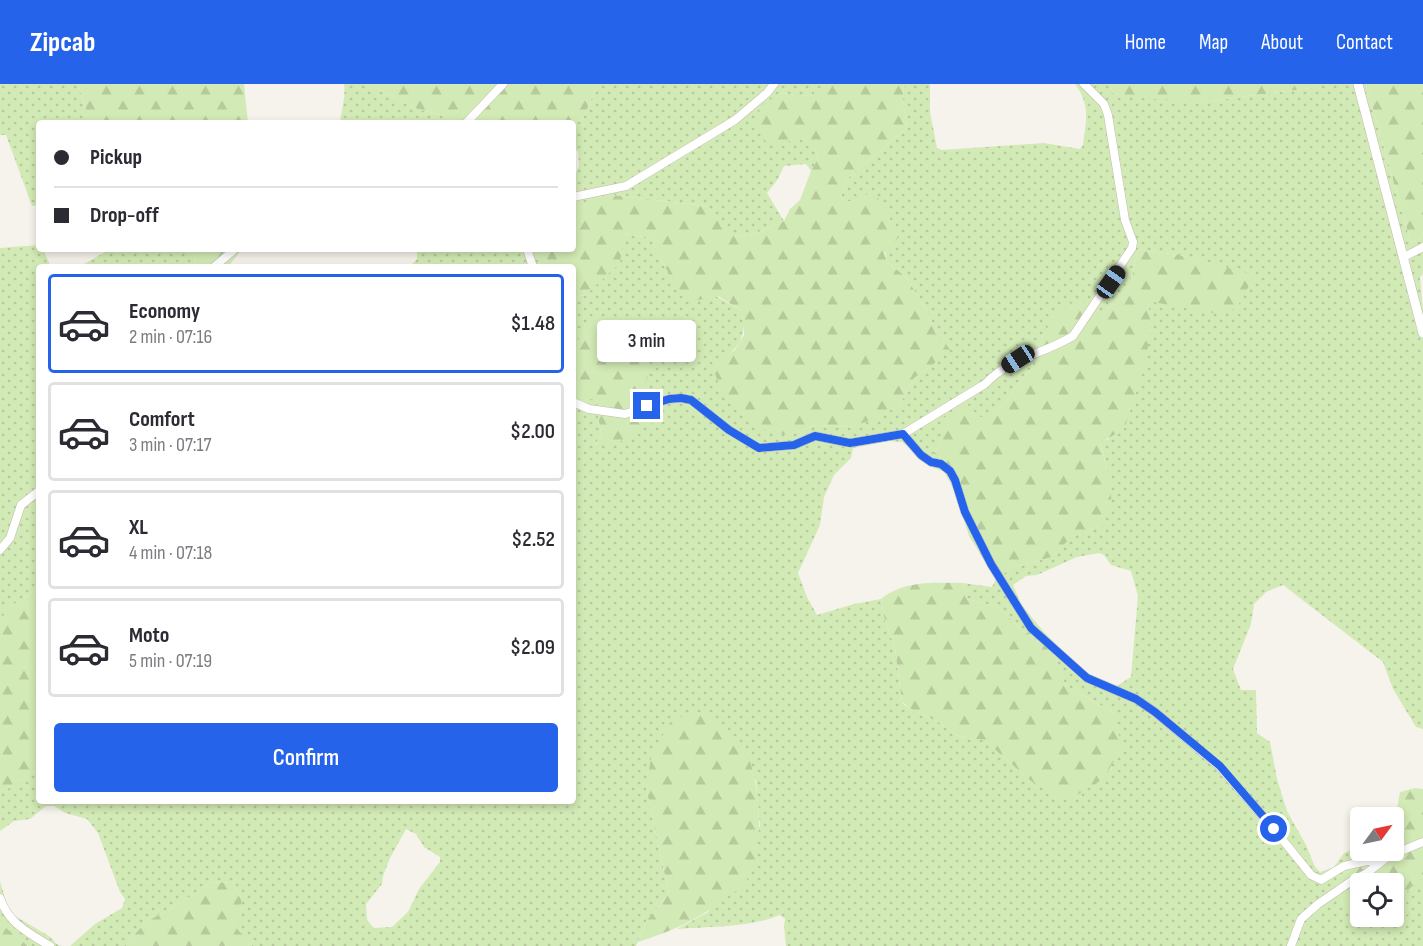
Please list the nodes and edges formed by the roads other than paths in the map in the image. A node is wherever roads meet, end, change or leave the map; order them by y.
1 (503, 84) edge
2 (774, 84) edge
3 (1084, 84) edge
4 (1358, 84) edge
5 (469, 120) edge
6 (576, 196) edge
7 (1423, 247) edge
8 (232, 252) edge
9 (1404, 257) junction
10 (218, 264) edge
11 (1423, 333) edge
12 (576, 403) edge
13 (903, 434) junction
14 (36, 494) edge
15 (0, 550) edge
16 (1423, 842) edge
17 (1404, 850) edge
18 (1366, 861) edge
19 (1383, 861) edge
20 (0, 898) edge
21 (50, 946) edge
22 (1291, 946) edge

1 - 5 street
2 - 6 street
3 - 13 street
4 - 9 street
7 - 9 street
8 - 10 street
9 - 11 street
12 - 13 street
13 - 18 street
14 - 15 street
16 - 17 street
19 - 22 street
20 - 21 street

